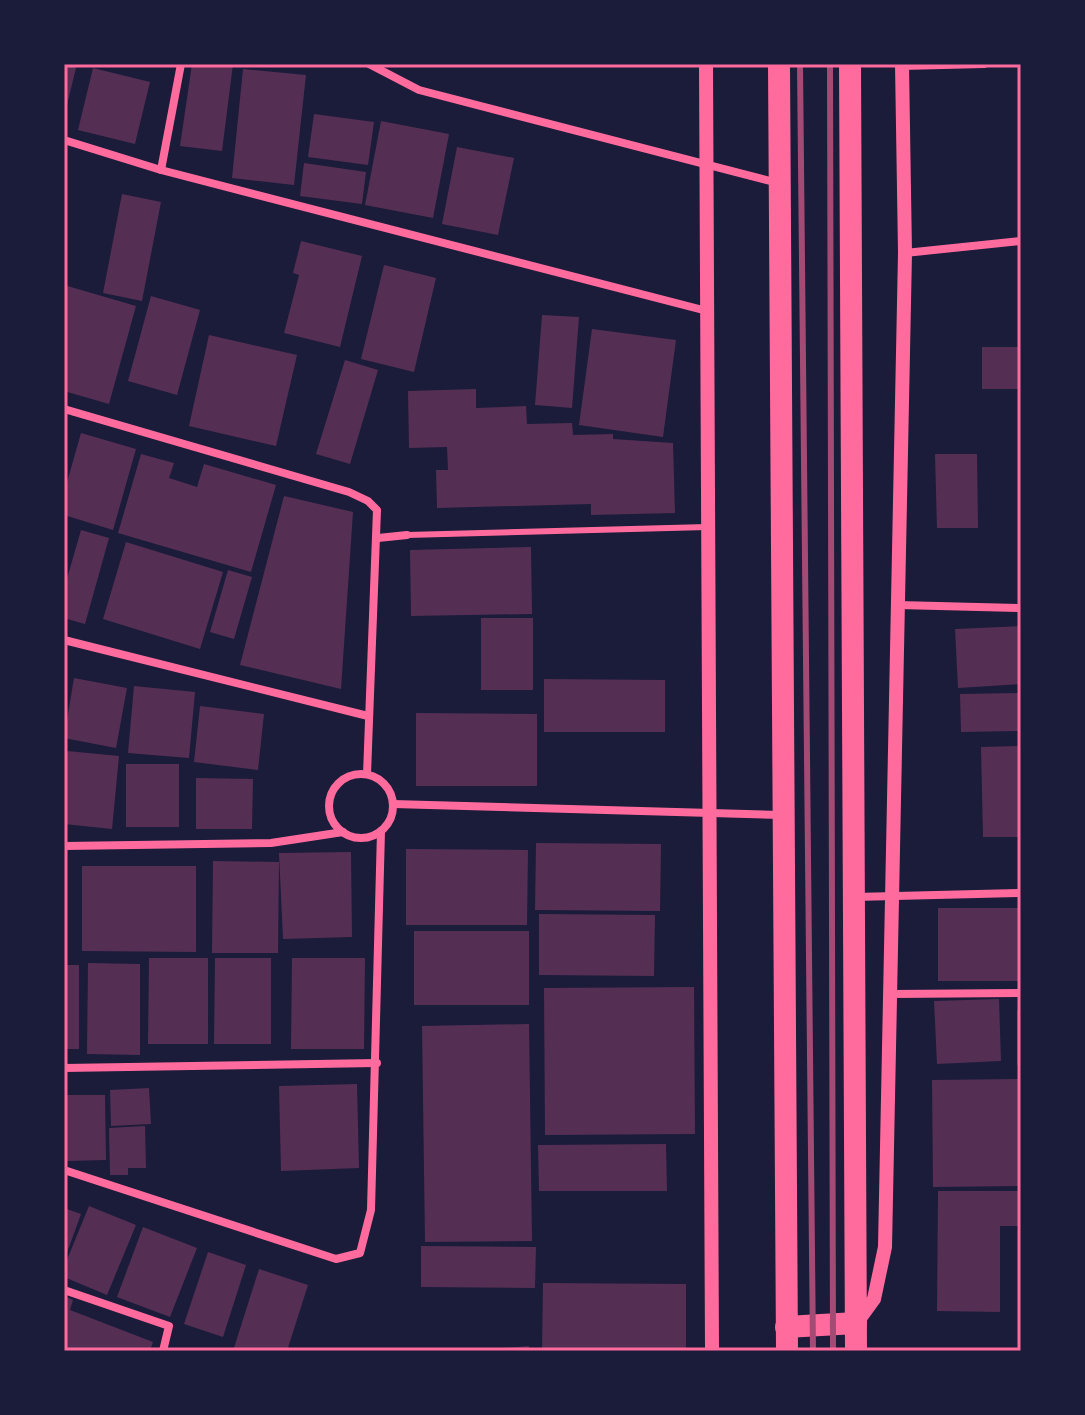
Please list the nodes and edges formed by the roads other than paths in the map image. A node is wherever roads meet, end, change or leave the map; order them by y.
1 (181, 64) edge
2 (369, 64) edge
3 (706, 64) edge
4 (779, 64) edge
5 (850, 64) edge
6 (984, 64) edge
7 (902, 65) edge
8 (64, 140) edge
9 (707, 165) junction
10 (161, 170) junction
11 (780, 184) junction
12 (1021, 241) edge
13 (905, 253) junction
14 (707, 311) junction
15 (64, 409) edge
16 (707, 527) junction
17 (407, 535) joint
18 (378, 538) junction
19 (898, 605) junction
20 (1021, 608) edge
21 (64, 640) edge
22 (368, 716) junction
23 (367, 774) junction
24 (393, 804) junction
25 (707, 813) junction
26 (782, 815) junction
27 (381, 831) junction
28 (343, 832) junction
29 (64, 846) edge
30 (1021, 893) edge
31 (892, 896) junction
32 (853, 897) junction
33 (1021, 993) edge
34 (892, 994) junction
35 (377, 1063) junction
36 (64, 1068) edge
37 (64, 1170) edge
38 (64, 1290) edge
39 (856, 1323) junction
40 (786, 1327) junction
41 (163, 1351) edge
42 (712, 1351) edge
43 (787, 1351) edge
44 (856, 1351) edge

1 - 10 street
2 - 9 street
3 - 9 street
4 - 11 highway
5 - 32 highway
6 - 7 street
7 - 13 street
8 - 10 street
9 - 11 street
9 - 14 street
10 - 14 street
11 - 26 highway
12 - 13 street
13 - 19 street
14 - 16 street
15 - 18 street
16 - 17 lane
16 - 25 street
17 - 18 street
18 - 22 street
19 - 20 street
19 - 31 street
21 - 22 street
22 - 23 street
23 - 24 street
23 - 28 street
24 - 25 street
24 - 27 street
25 - 26 street
25 - 42 street
26 - 40 highway
27 - 28 street
27 - 35 street
28 - 29 street
30 - 31 street
31 - 32 street
31 - 34 street
32 - 39 highway
33 - 34 street
34 - 39 street
35 - 36 street
35 - 37 street
38 - 41 street
39 - 40 highway
39 - 44 highway
40 - 43 highway

